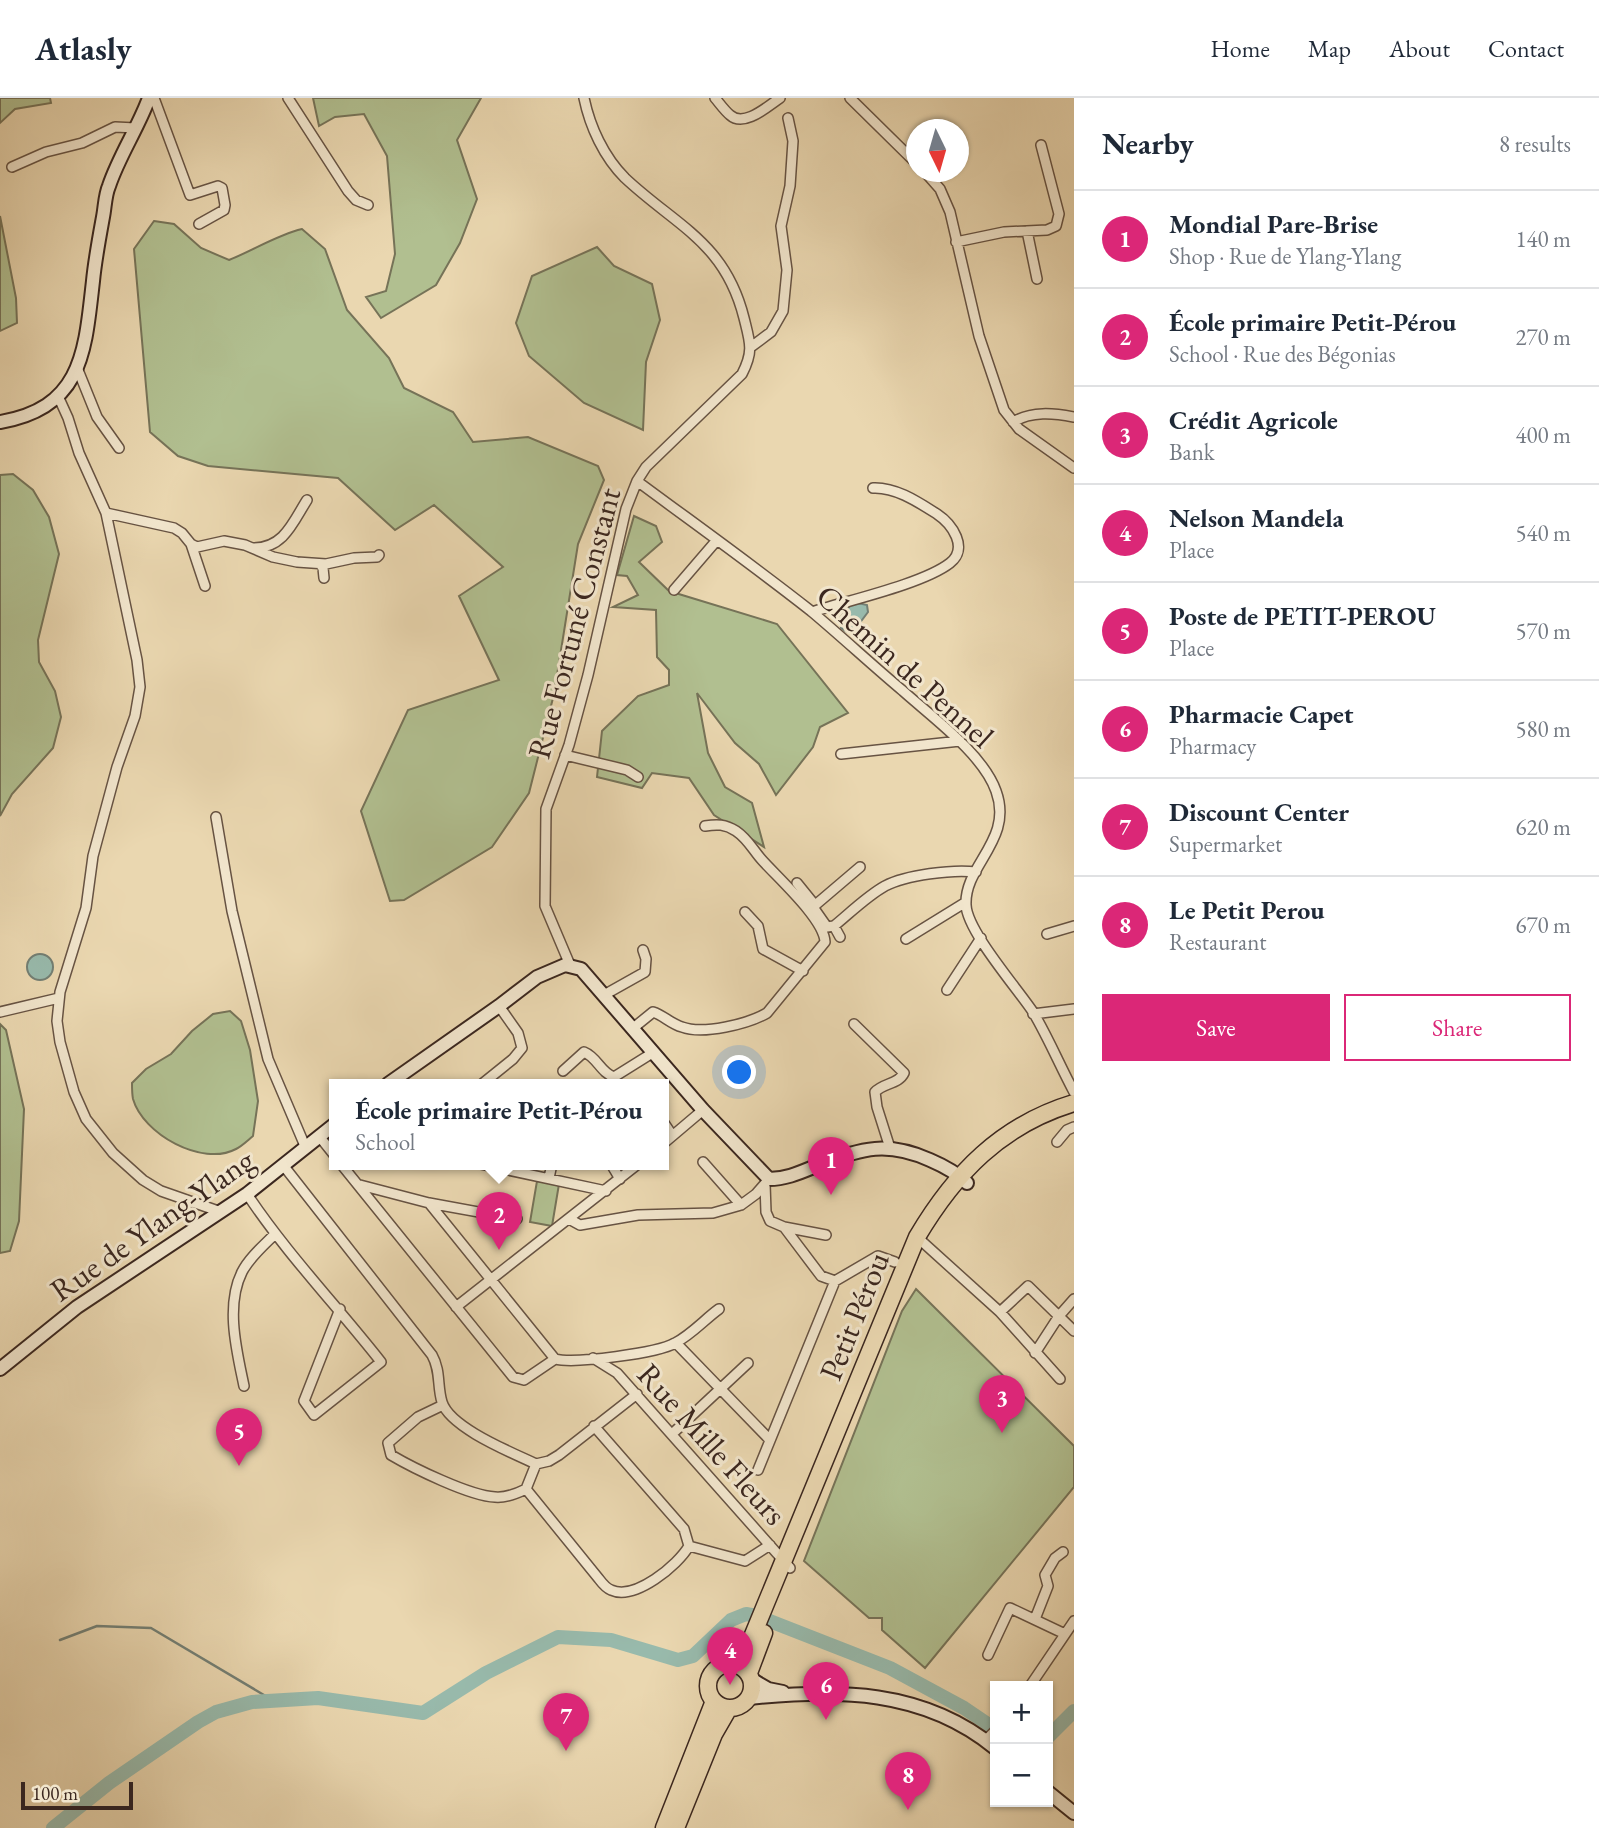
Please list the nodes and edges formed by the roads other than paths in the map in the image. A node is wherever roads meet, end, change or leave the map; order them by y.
1 (151, 98) edge
2 (288, 98) edge
3 (584, 98) edge
4 (715, 98) edge
5 (780, 98) edge
6 (850, 98) edge
7 (788, 118) dead end
8 (136, 128) junction
9 (1041, 145) dead end
10 (906, 153) edge
11 (12, 167) dead end
12 (933, 182) edge
13 (368, 205) dead end
14 (199, 225) dead end
15 (1027, 231) junction
16 (956, 242) junction
17 (1037, 279) dead end
18 (751, 348) junction
19 (78, 370) junction
20 (58, 396) junction
21 (1074, 417) edge
22 (0, 422) edge
23 (1013, 422) junction
24 (118, 448) dead end
25 (1074, 468) edge
26 (637, 481) junction
27 (873, 488) dead end
28 (307, 500) dead end
29 (106, 513) junction
30 (718, 540) junction
31 (191, 544) junction
32 (254, 548) junction
33 (379, 555) dead end
34 (320, 564) junction
35 (324, 578) dead end
36 (205, 586) dead end
37 (674, 590) dead end
38 (811, 612) junction
39 (960, 741) junction
40 (841, 754) dead end
41 (565, 755) junction
42 (638, 777) dead end
43 (216, 817) dead end
44 (705, 827) dead end
45 (860, 867) dead end
46 (976, 872) junction
47 (797, 883) dead end
48 (965, 902) junction
49 (814, 904) junction
50 (744, 912) dead end
51 (834, 926) junction
52 (1074, 926) edge
53 (1047, 933) dead end
54 (840, 936) dead end
55 (981, 938) junction
56 (906, 939) dead end
57 (643, 950) dead end
58 (570, 965) junction
59 (803, 971) junction
60 (947, 990) dead end
61 (604, 995) junction
62 (59, 998) junction
63 (499, 1006) junction
64 (1074, 1009) edge
65 (0, 1012) edge
66 (1034, 1014) junction
67 (854, 1024) dead end
68 (632, 1029) junction
69 (654, 1052) junction
70 (563, 1071) dead end
71 (395, 1079) edge
72 (488, 1079) edge
73 (1074, 1092) edge
74 (1074, 1102) edge
75 (703, 1110) junction
76 (1074, 1113) edge
77 (1074, 1127) edge
78 (329, 1128) edge
79 (669, 1131) edge
80 (672, 1135) junction
81 (319, 1136) junction
82 (669, 1138) edge
83 (1057, 1142) dead end
84 (305, 1146) junction
85 (890, 1148) junction
86 (329, 1149) edge
87 (703, 1163) dead end
88 (283, 1165) junction
89 (346, 1170) edge
90 (510, 1170) edge
91 (550, 1170) edge
92 (615, 1170) edge
93 (631, 1170) edge
94 (549, 1178) junction
95 (620, 1179) junction
96 (963, 1179) junction
97 (767, 1182) junction
98 (360, 1185) junction
99 (606, 1191) junction
100 (247, 1194) junction
101 (429, 1203) junction
102 (741, 1205) junction
103 (221, 1212) junction
104 (517, 1219) dead end
105 (569, 1219) junction
106 (784, 1227) junction
107 (274, 1235) junction
108 (826, 1236) dead end
109 (921, 1239) junction
110 (895, 1262) dead end
111 (492, 1279) junction
112 (835, 1281) junction
113 (1074, 1299) edge
114 (456, 1307) junction
115 (340, 1309) junction
116 (719, 1309) dead end
117 (1000, 1312) junction
118 (1059, 1316) junction
119 (1074, 1331) edge
120 (676, 1343) junction
121 (1035, 1353) junction
122 (593, 1358) junction
123 (555, 1359) junction
124 (748, 1363) dead end
125 (0, 1369) edge
126 (1060, 1379) dead end
127 (244, 1387) dead end
128 (721, 1389) junction
129 (637, 1394) junction
130 (443, 1405) junction
131 (594, 1426) junction
132 (672, 1434) junction
133 (770, 1440) junction
134 (536, 1464) junction
135 (758, 1470) dead end
136 (526, 1489) junction
137 (769, 1545) junction
138 (689, 1546) junction
139 (1063, 1552) dead end
140 (787, 1564) junction
141 (765, 1619) junction
142 (1035, 1619) junction
143 (1074, 1621) edge
144 (1065, 1634) junction
145 (988, 1655) dead end
146 (730, 1664) junction
147 (750, 1676) junction
148 (1033, 1681) edge
149 (794, 1695) junction
150 (749, 1698) junction
151 (721, 1705) junction
152 (990, 1737) edge
153 (1053, 1796) edge
154 (1074, 1812) edge
155 (664, 1828) edge
156 (676, 1828) edge

1 - 8 street
1 - 14 street
2 - 13 street
3 - 18 street
4 - 5 street
6 - 10 street
7 - 18 street
8 - 11 street
8 - 19 street
9 - 15 street
12 - 16 street
15 - 16 street
15 - 17 street
16 - 23 street
18 - 26 street, Rue Fortuné Constant
19 - 20 street
19 - 24 street
20 - 22 street
20 - 29 street
21 - 23 street
23 - 25 street
26 - 30 street, Chemin de Pennel
26 - 41 street, Rue Fortuné Constant
27 - 38 street
28 - 32 street
29 - 31 street
29 - 62 street
30 - 37 street
30 - 38 street, Chemin de Pennel
31 - 32 street
31 - 36 street
32 - 34 street
33 - 34 street
34 - 35 street
38 - 39 street, Chemin de Pennel
39 - 40 street
39 - 46 street, Chemin de Pennel
41 - 42 street
41 - 58 street, Rue Fortuné Constant
43 - 84 street
44 - 59 street
45 - 49 street
46 - 48 street, Chemin de Pennel
46 - 51 street
47 - 49 street
48 - 55 street
48 - 56 street
49 - 51 street
50 - 59 street
51 - 54 street
52 - 53 street
55 - 60 street
55 - 66 street
57 - 61 street
58 - 61 street
58 - 63 street
59 - 68 street
61 - 68 street
62 - 65 street
62 - 103 street
63 - 71 street
63 - 72 street
64 - 66 street
66 - 73 street
67 - 85 street
68 - 69 street
69 - 70 street
69 - 75 street
74 - 96 highway, Petit Pérou
75 - 80 street
75 - 97 street
76 - 96 highway, Petit Pérou
77 - 83 street
78 - 81 street, Rue de Ylang-Ylang
79 - 80 street
80 - 82 street
81 - 84 street, Rue de Ylang-Ylang
81 - 86 street
84 - 88 street, Rue de Ylang-Ylang
85 - 96 street
85 - 97 street
87 - 102 street
88 - 100 street, Rue de Ylang-Ylang
88 - 130 street
89 - 98 street
90 - 94 street
91 - 94 street
92 - 95 street
93 - 95 street
94 - 99 street
95 - 99 street
96 - 109 highway, Petit Pérou
97 - 102 street
97 - 106 street
98 - 101 street
98 - 114 street
99 - 105 street
100 - 103 street, Rue de Ylang-Ylang
100 - 107 street
101 - 104 street
101 - 111 street
102 - 105 street
103 - 125 street, Rue de Ylang-Ylang
105 - 111 street
106 - 108 street
106 - 112 street
107 - 115 street
107 - 127 street
109 - 117 street
109 - 140 highway, Petit Pérou
110 - 112 street
111 - 114 street
111 - 123 street
112 - 133 street
113 - 118 street
114 - 123 street
115 - 115 street
116 - 120 street
117 - 118 street
117 - 121 street
118 - 119 street
118 - 121 street
120 - 122 street
120 - 128 street
121 - 126 street
122 - 123 street
122 - 129 street, Rue Mille Fleurs
124 - 128 street
128 - 132 street
128 - 133 street
129 - 131 street
129 - 132 street, Rue Mille Fleurs
130 - 134 street
130 - 136 street
131 - 134 street
131 - 138 street
132 - 137 street, Rue Mille Fleurs
133 - 135 street
134 - 136 street
136 - 138 street
137 - 138 street
137 - 140 street, Rue Mille Fleurs
139 - 142 street
140 - 141 highway, Petit Pérou
141 - 146 highway, Petit Pérou
141 - 147 highway, Petit Pérou
142 - 144 street
142 - 145 street
143 - 144 street
144 - 148 street
146 - 147 highway
146 - 151 highway
147 - 149 street
147 - 150 highway
149 - 150 street
149 - 152 street
150 - 151 highway
151 - 155 highway
151 - 156 highway
153 - 154 street

